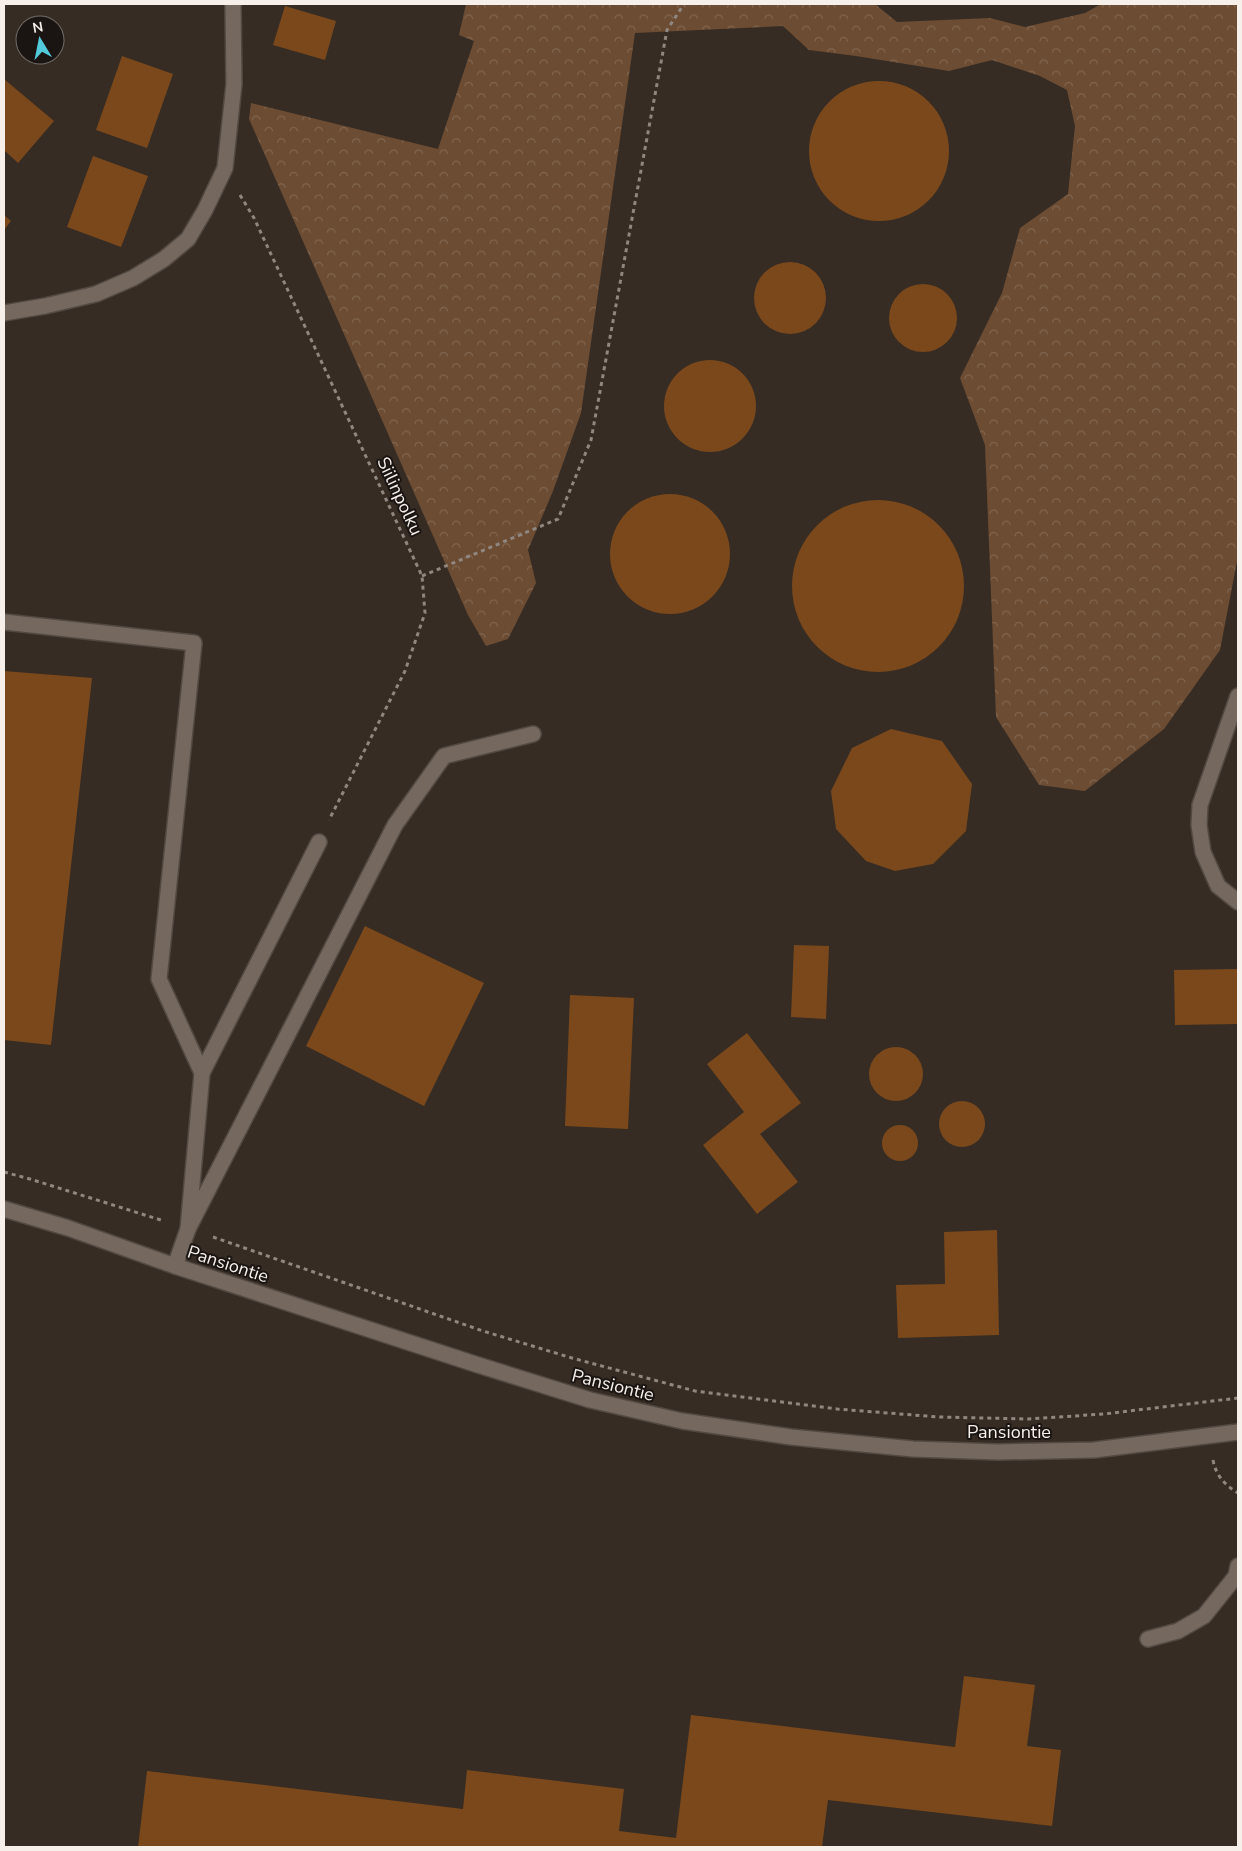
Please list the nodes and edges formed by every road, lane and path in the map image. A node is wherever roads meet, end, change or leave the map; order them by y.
1 (232, 4) edge
2 (684, 4) edge
3 (225, 168) junction
4 (4, 313) edge
5 (422, 576) junction
6 (4, 622) edge
7 (1238, 696) edge
8 (533, 734) dead end
9 (319, 842) joint
10 (1238, 902) edge
11 (202, 1073) junction
12 (4, 1172) edge
13 (4, 1209) edge
14 (188, 1229) junction
15 (175, 1266) junction
16 (1238, 1398) edge
17 (1238, 1432) edge
18 (1238, 1566) edge
19 (1148, 1639) dead end

1 - 3 street
2 - 5 path
3 - 4 street
3 - 5 path, Siilinpolku
5 - 9 path, Siilinpolku
6 - 11 street
7 - 10 street
8 - 14 street
9 - 11 street
11 - 14 street
12 - 14 path
13 - 15 street, Pansiontie
14 - 15 street
14 - 16 path
15 - 17 street, Pansiontie
18 - 19 street

